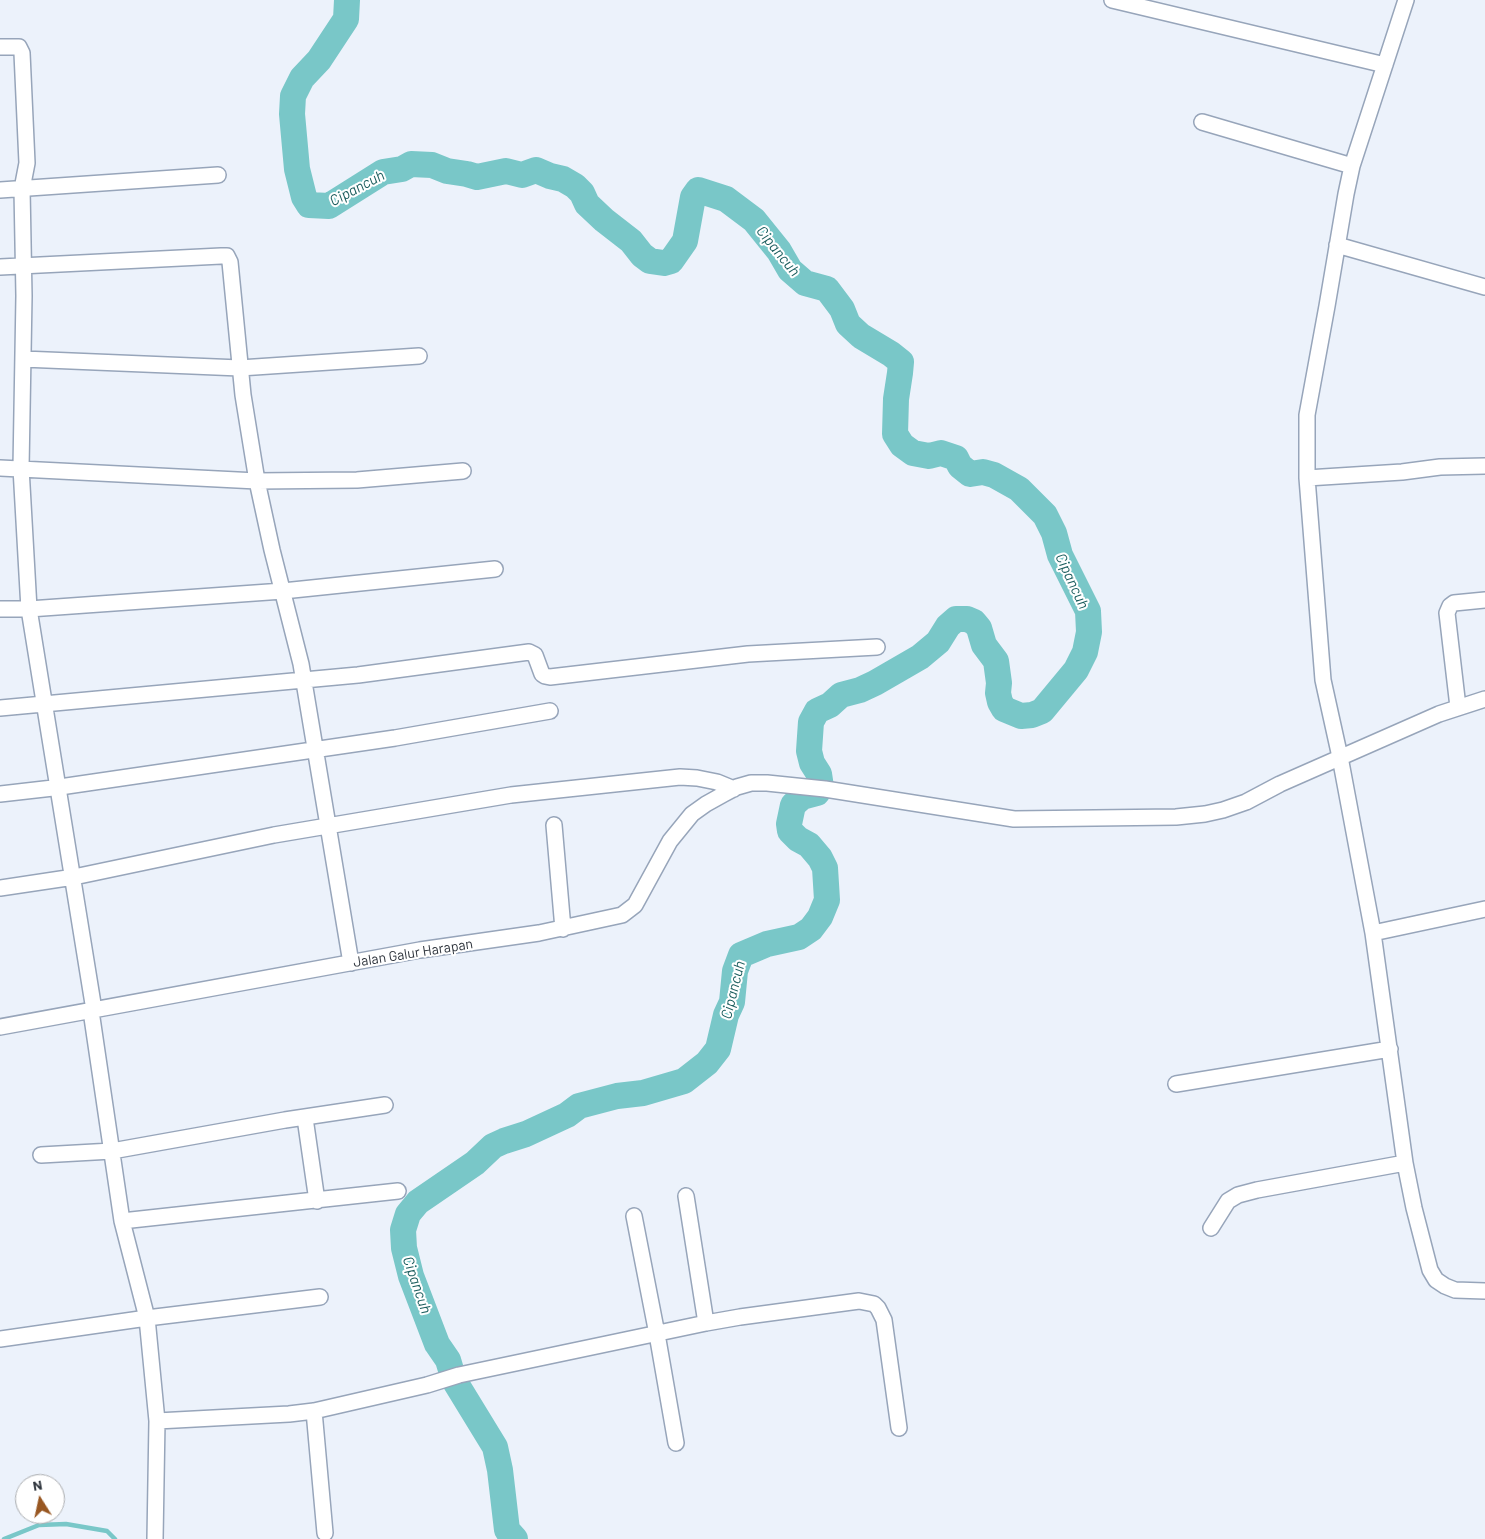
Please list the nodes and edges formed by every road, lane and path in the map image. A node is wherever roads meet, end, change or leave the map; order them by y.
1 (1112, 0) edge
2 (1406, 0) edge
3 (0, 47) edge
4 (1384, 65) junction
5 (1202, 122) dead end
6 (1352, 166) junction
7 (218, 175) dead end
8 (22, 189) junction
9 (0, 190) edge
10 (1337, 245) junction
11 (24, 265) junction
12 (0, 267) edge
13 (1485, 287) edge
14 (419, 356) dead end
15 (23, 359) junction
16 (240, 368) junction
17 (1485, 466) edge
18 (0, 468) edge
19 (21, 468) junction
20 (463, 471) dead end
21 (1307, 478) junction
22 (257, 481) junction
23 (495, 569) dead end
24 (283, 591) junction
25 (1485, 600) edge
26 (0, 609) edge
27 (29, 609) junction
28 (878, 647) dead end
29 (304, 680) junction
30 (1485, 699) edge
31 (44, 704) junction
32 (1458, 707) junction
33 (0, 708) edge
34 (550, 711) dead end
35 (315, 750) junction
36 (1340, 757) junction
37 (59, 787) junction
38 (734, 789) junction
39 (0, 794) edge
40 (329, 825) junction
41 (554, 825) dead end
42 (74, 877) junction
43 (0, 888) edge
44 (1485, 909) edge
45 (563, 929) junction
46 (1373, 933) junction
47 (351, 963) junction
48 (92, 1011) junction
49 (0, 1027) edge
50 (1390, 1049) junction
51 (1176, 1084) dead end
52 (385, 1105) dead end
53 (305, 1118) junction
54 (112, 1151) junction
55 (41, 1156) dead end
56 (1405, 1163) junction
57 (398, 1191) dead end
58 (686, 1196) dead end
59 (317, 1201) junction
60 (634, 1216) dead end
61 (122, 1221) junction
62 (1211, 1228) dead end
63 (1485, 1290) edge
64 (320, 1297) dead end
65 (147, 1318) junction
66 (706, 1324) junction
67 (658, 1334) junction
68 (0, 1339) edge
69 (314, 1412) junction
70 (157, 1421) junction
71 (899, 1428) dead end
72 (676, 1443) dead end
73 (325, 1533) dead end
74 (154, 1537) edge

1 - 4 street
2 - 4 street
3 - 8 street
4 - 6 street
5 - 6 street
6 - 10 street
7 - 8 street
8 - 9 street
8 - 11 street
10 - 13 street
10 - 21 street
11 - 12 street
11 - 15 street
11 - 16 street
14 - 16 street
15 - 16 street
15 - 19 street
16 - 22 street
17 - 21 street
18 - 19 street
19 - 22 street
19 - 27 street
20 - 22 street
21 - 36 street
22 - 24 street
23 - 24 street
24 - 27 street
24 - 29 street
25 - 32 street
26 - 27 street
27 - 31 street
28 - 29 street
29 - 31 street
29 - 35 street
30 - 32 street, Jalan Galur Harapan
31 - 33 street
31 - 37 street
32 - 36 street, Jalan Galur Harapan
34 - 35 street
35 - 37 street
35 - 40 street
36 - 38 street, Jalan Galur Harapan
36 - 46 street
37 - 39 street
37 - 42 street
38 - 40 street
38 - 45 street, Jalan Galur Harapan
40 - 42 street
40 - 47 street
41 - 45 street
42 - 43 street
42 - 48 street
44 - 46 street
45 - 47 street, Jalan Galur Harapan
46 - 50 street
47 - 48 street, Jalan Galur Harapan
48 - 49 street, Jalan Galur Harapan
48 - 54 street
50 - 51 street
50 - 56 street
52 - 53 street
53 - 54 street
53 - 59 street
54 - 55 street
54 - 61 street
56 - 62 street
56 - 63 street
57 - 59 street
58 - 66 street
59 - 61 street
60 - 67 street
61 - 65 street
64 - 65 street
65 - 68 street
65 - 70 street
66 - 67 street
66 - 71 street
67 - 69 street
67 - 72 street
69 - 70 street
69 - 73 street
70 - 74 street

